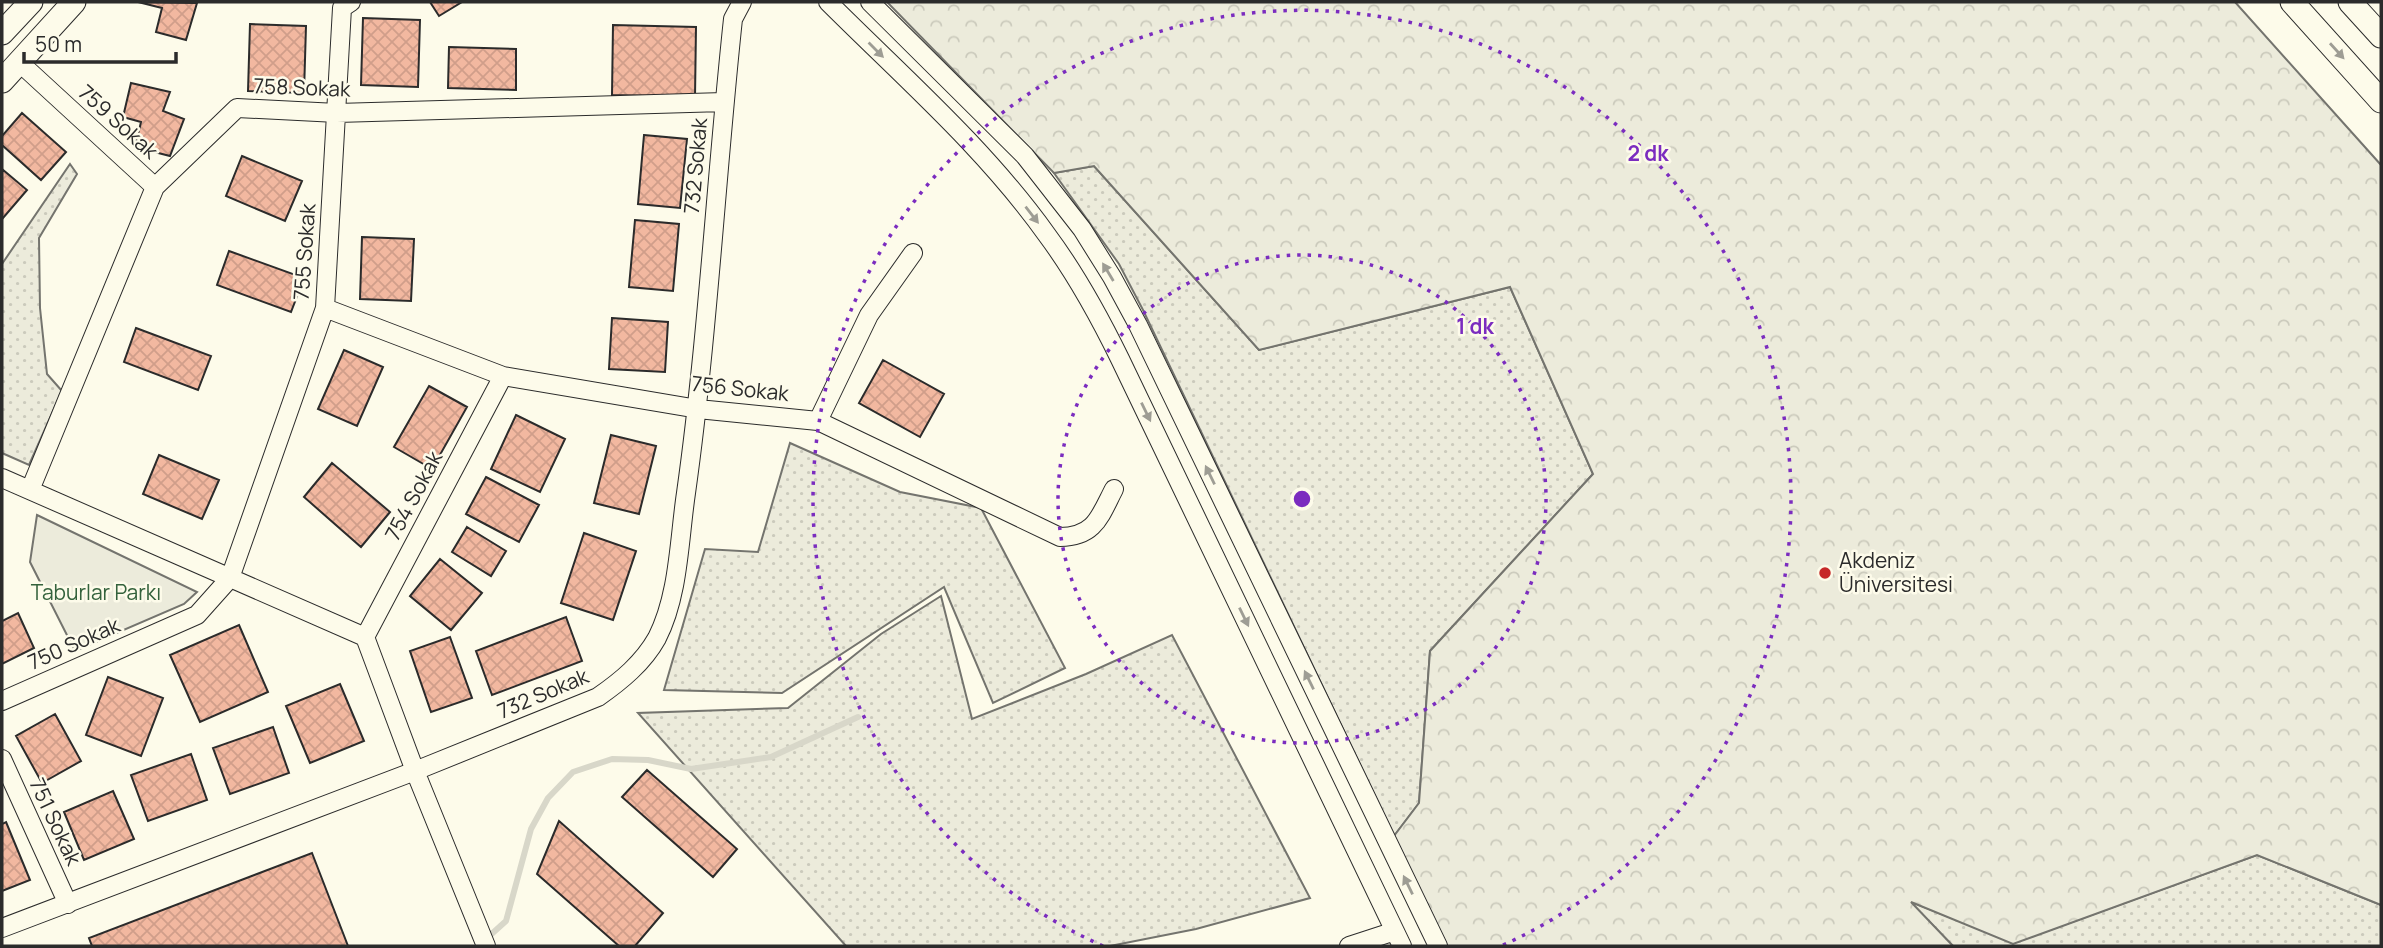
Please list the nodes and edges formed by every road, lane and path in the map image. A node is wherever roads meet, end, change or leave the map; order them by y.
1 (31, 2) edge
2 (74, 2) edge
3 (351, 2) edge
4 (742, 2) edge
5 (828, 2) edge
6 (870, 2) edge
7 (2292, 2) edge
8 (2350, 2) edge
9 (729, 10) edge
10 (2, 33) edge
11 (2381, 36) edge
12 (19, 62) junction
13 (2, 81) edge
14 (2381, 101) edge
15 (724, 102) junction
16 (337, 113) junction
17 (155, 187) junction
18 (913, 253) dead end
19 (325, 308) junction
20 (503, 376) junction
21 (698, 409) junction
22 (818, 421) junction
23 (2, 478) edge
24 (1114, 489) dead end
25 (30, 490) junction
26 (230, 578) junction
27 (365, 637) junction
28 (2, 701) edge
29 (2, 759) edge
30 (415, 771) junction
31 (68, 904) junction
32 (2, 928) edge
33 (1398, 939) edge
34 (486, 946) edge
35 (1349, 946) edge
36 (1438, 946) edge

1 - 10 street
2 - 12 street
3 - 16 street, 755 Sokak
4 - 9 street, 732 Sokak
5 -> 33 street
36 -> 6 street
7 -> 14 street
8 - 11 street
9 - 15 street, 732 Sokak
12 - 13 street
12 - 17 street, 759 Sokak
15 - 16 street, 758 Sokak
15 - 21 street, 732 Sokak
16 - 17 street, 758 Sokak
16 - 19 street, 755 Sokak
17 - 25 street, 758 Sokak
18 - 22 street
19 - 20 street, 756 Sokak
19 - 26 street, 755 Sokak
20 - 21 street, 756 Sokak
20 - 27 street, 754 Sokak
21 - 22 street, 756 Sokak
21 - 30 street, 732 Sokak
22 - 24 street, 756 Sokak
23 - 25 street
25 - 26 street
26 - 27 street
26 - 28 street, 750 Sokak
27 - 30 street
29 - 31 street, 751 Sokak
30 - 31 street, 732 Sokak
30 - 34 street
31 - 32 street, 732 Sokak
33 - 35 street

